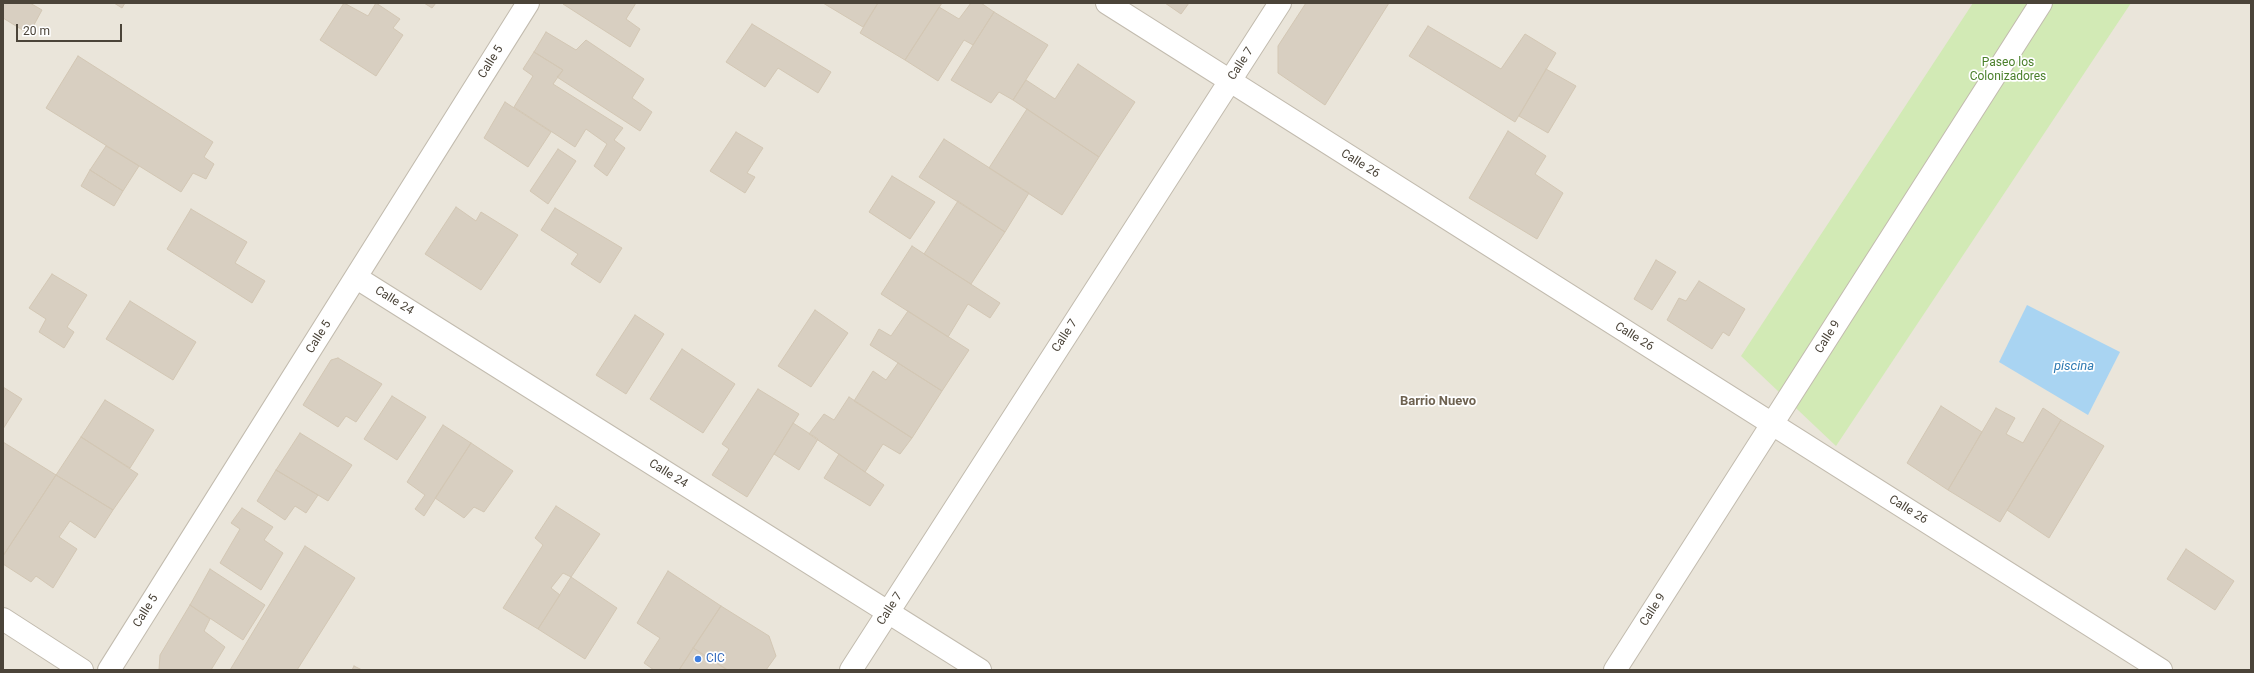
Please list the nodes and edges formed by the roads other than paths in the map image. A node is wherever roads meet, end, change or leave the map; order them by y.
1 (528, 3) edge
2 (1107, 3) edge
3 (1280, 3) edge
4 (2041, 3) edge
5 (1230, 82) junction
6 (357, 278) junction
7 (1773, 425) junction
8 (888, 612) junction
9 (3, 619) edge
10 (82, 670) edge
11 (109, 670) edge
12 (850, 670) edge
13 (980, 670) edge
14 (1614, 670) edge
15 (2161, 670) edge

1 - 6 street, Calle 5
2 - 5 street, Calle 26
3 - 5 street, Calle 7
4 - 7 street, Calle 9
5 - 7 street, Calle 26
5 - 8 street, Calle 7
6 - 8 street, Calle 24
6 - 11 street, Calle 5
7 - 14 street, Calle 9
7 - 15 street, Calle 26
8 - 12 street, Calle 7
8 - 13 street, Calle 24
9 - 10 street

